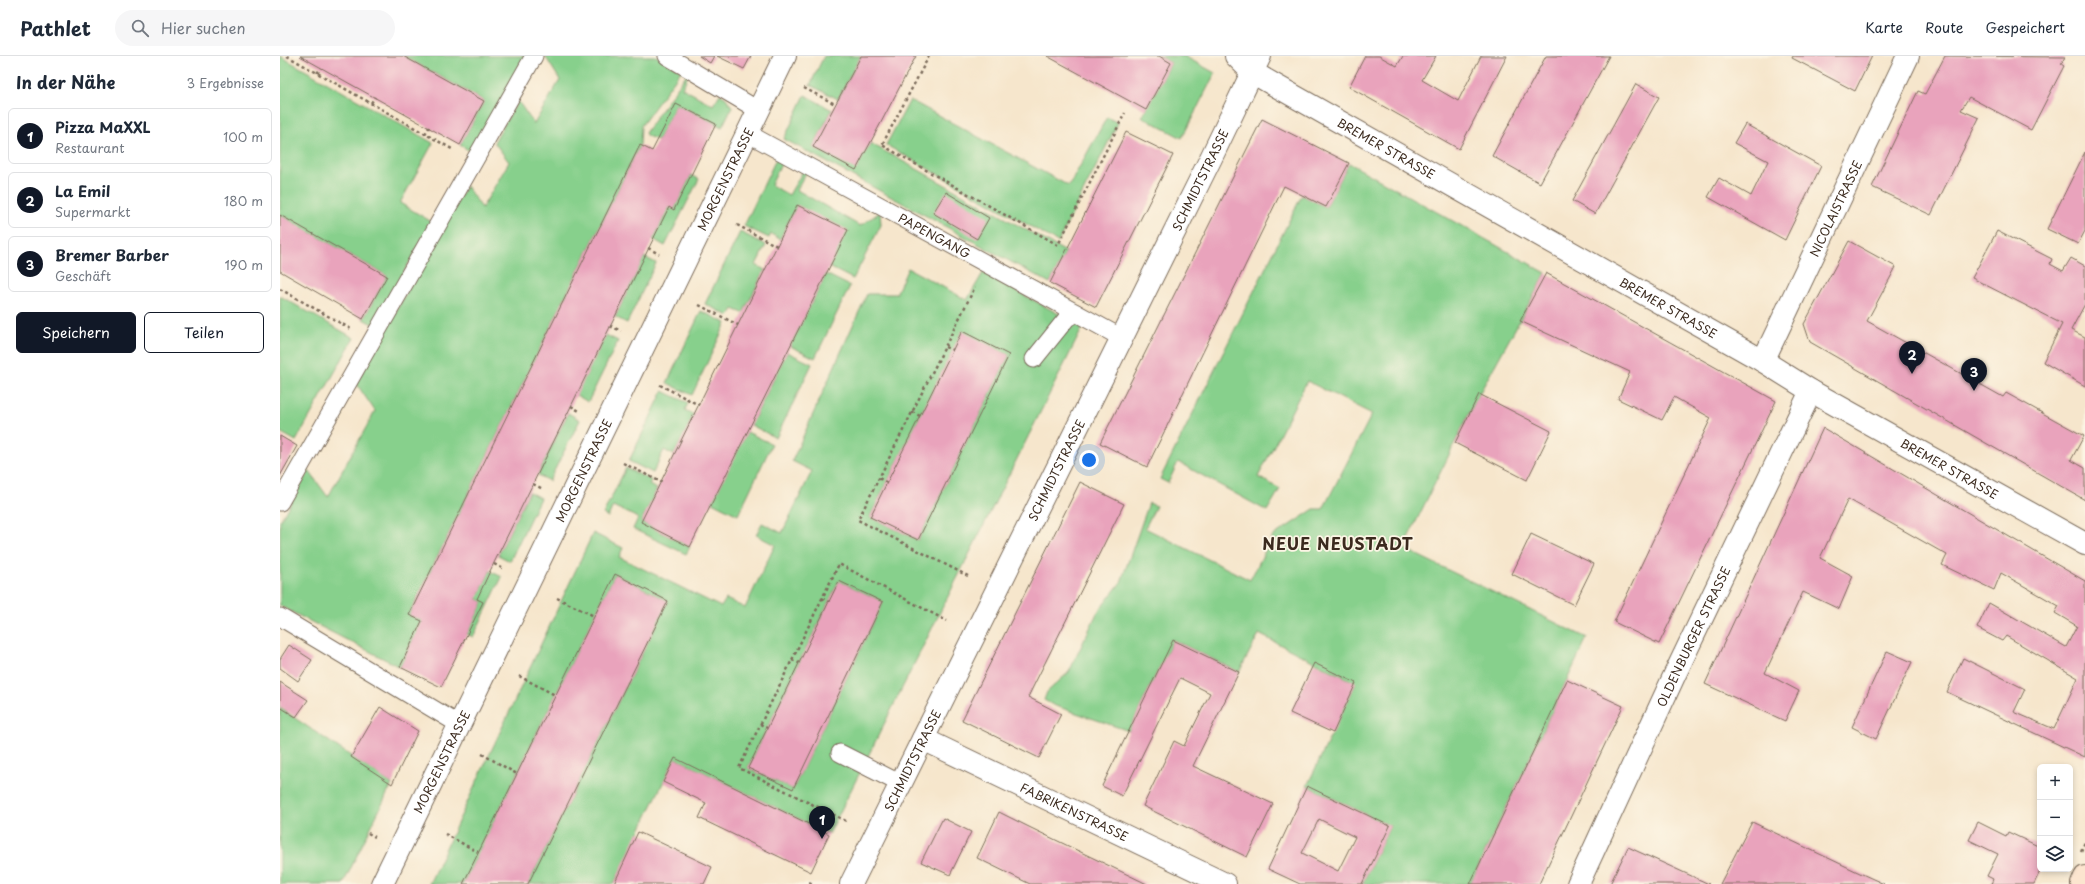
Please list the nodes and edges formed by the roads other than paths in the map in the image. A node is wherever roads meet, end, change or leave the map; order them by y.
1 (534, 56) edge
2 (667, 56) edge
3 (785, 56) edge
4 (1236, 56) edge
5 (1908, 56) edge
6 (1256, 64) edge
7 (758, 110) junction
8 (747, 132) junction
9 (1076, 313) junction
10 (1122, 338) junction
11 (1034, 359) dead end
12 (1763, 361) junction
13 (1811, 391) junction
14 (280, 502) edge
15 (2085, 544) edge
16 (280, 618) edge
17 (460, 725) junction
18 (924, 739) junction
19 (840, 753) dead end
20 (901, 784) junction
21 (2085, 877) edge
22 (382, 884) edge
23 (851, 884) edge
24 (1225, 884) edge
25 (1578, 884) edge
26 (2082, 884) edge

1 - 14 lane
2 - 7 lane
3 - 7 street, MORGENSTRASSE
4 - 6 street, BREMER STRASSE
5 - 12 street, NICOLAISTRASSE
6 - 10 street, SCHMIDTSTRASSE
6 - 12 street, BREMER STRASSE
7 - 8 street, MORGENSTRASSE
8 - 9 lane, PAPENGANG
8 - 17 street, MORGENSTRASSE
9 - 10 lane, PAPENGANG
9 - 11 lane
10 - 18 street, SCHMIDTSTRASSE
12 - 13 street, BREMER STRASSE
13 - 15 street, BREMER STRASSE
13 - 25 street, OLDENBURGER STRASSE
16 - 17 lane
17 - 22 street, MORGENSTRASSE
18 - 20 street, SCHMIDTSTRASSE
18 - 24 street, FABRIKENSTRASSE
19 - 20 lane
20 - 23 street, SCHMIDTSTRASSE
21 - 26 main road

